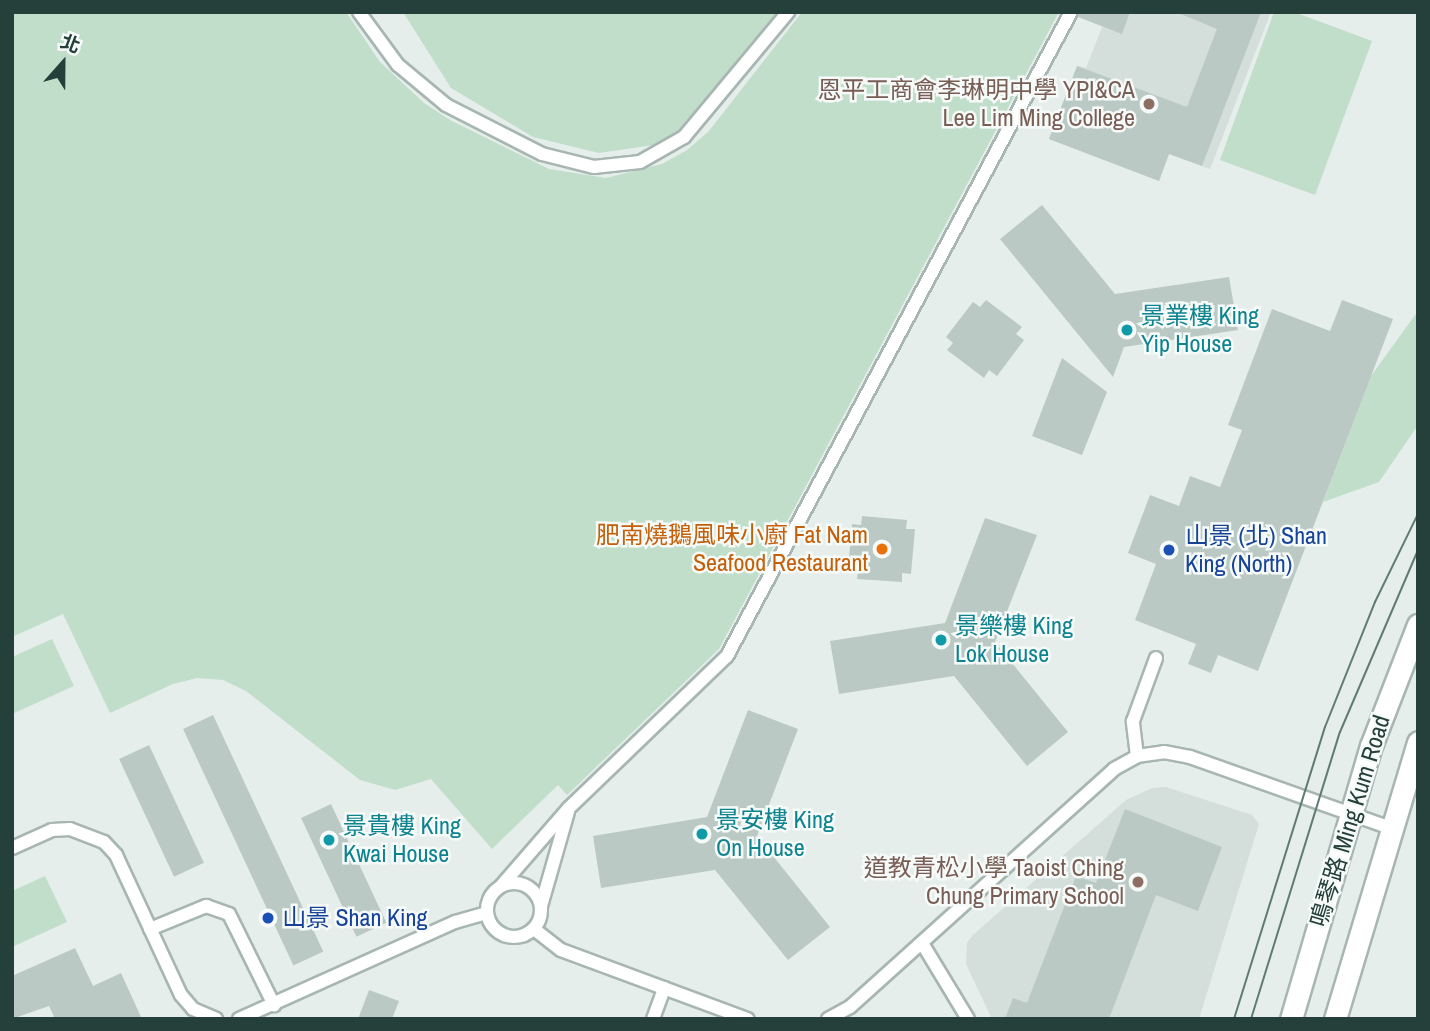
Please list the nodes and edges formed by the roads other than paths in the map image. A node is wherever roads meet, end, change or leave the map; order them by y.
1 (359, 12) edge
2 (788, 12) edge
3 (1071, 12) edge
4 (1418, 625) edge
5 (1156, 659) dead end
6 (1418, 742) edge
7 (1138, 756) junction
8 (569, 808) junction
9 (1350, 814) junction
10 (1390, 828) junction
11 (12, 848) edge
12 (502, 885) junction
13 (541, 906) junction
14 (486, 913) junction
15 (150, 929) junction
16 (534, 929) junction
17 (922, 943) junction
18 (664, 988) junction
19 (274, 1005) junction
20 (212, 1018) edge
21 (239, 1019) edge
22 (653, 1019) edge
23 (748, 1019) edge
24 (828, 1019) edge
25 (968, 1019) edge
26 (1291, 1019) edge
27 (1335, 1019) edge

1 - 2 lane
3 - 8 lane
4 - 9 main road, 鳴琴路 Ming Kum Road
5 - 7 lane
6 - 10 main road, 鳴琴路 Ming Kum Road
7 - 9 lane
7 - 17 lane
8 - 12 lane
8 - 13 lane
9 - 10 lane
9 - 26 main road, 鳴琴路 Ming Kum Road
10 - 27 main road, 鳴琴路 Ming Kum Road
11 - 15 lane
12 - 13 lane
12 - 14 lane
13 - 16 lane
14 - 16 lane
14 - 19 lane
15 - 19 lane
15 - 20 lane
16 - 18 lane
17 - 24 lane
17 - 25 lane
18 - 22 lane
18 - 23 lane
19 - 21 lane

